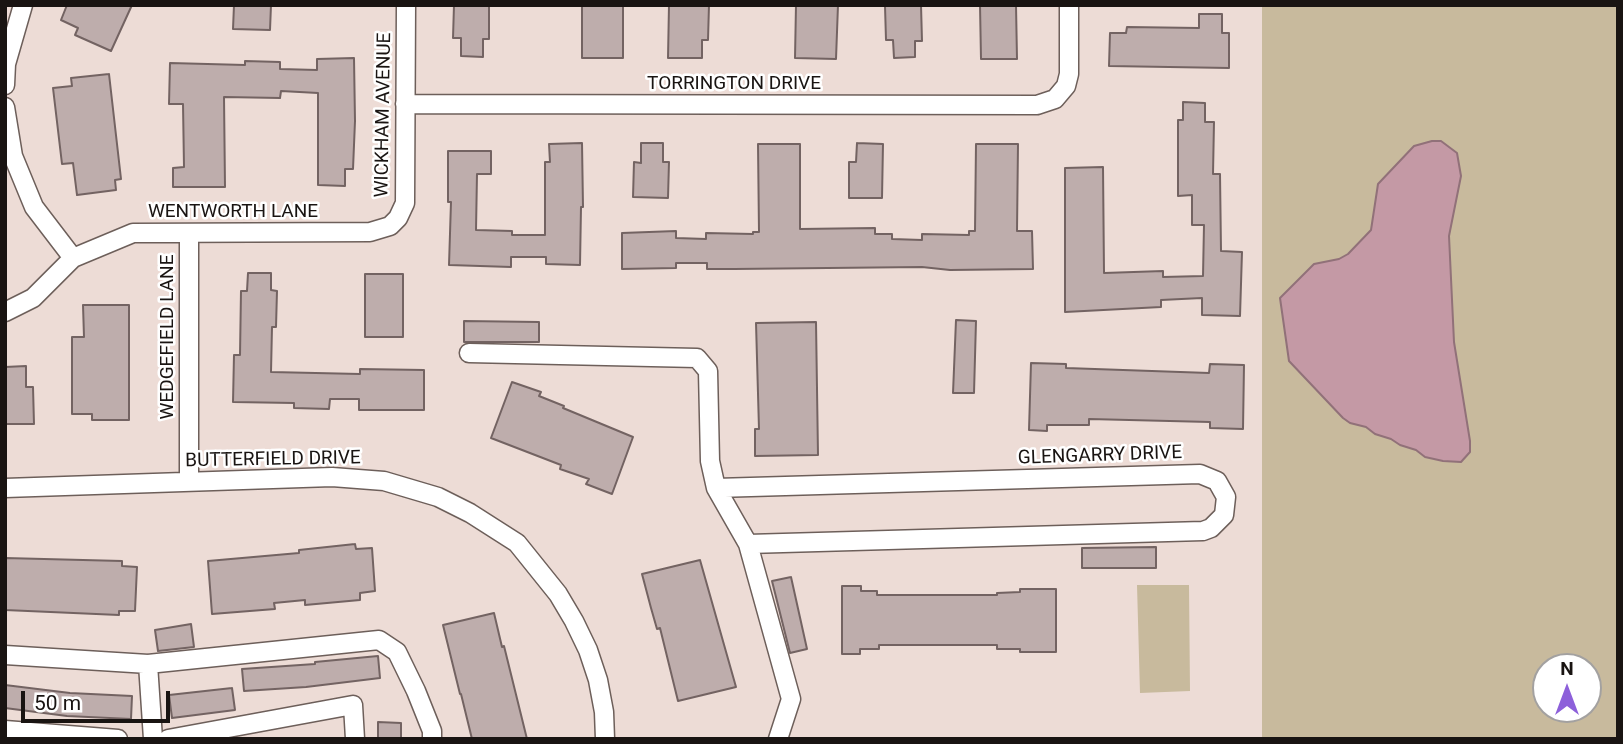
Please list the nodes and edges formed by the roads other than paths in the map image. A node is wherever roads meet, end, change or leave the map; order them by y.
1 (406, 5) edge
2 (1069, 5) edge
3 (15, 15) edge
4 (5, 85) edge
5 (405, 104) junction
6 (5, 107) edge
7 (395, 222) joint
8 (189, 234) junction
9 (73, 258) junction
10 (5, 313) edge
11 (469, 354) dead end
12 (188, 481) junction
13 (5, 488) edge
14 (716, 488) junction
15 (748, 544) junction
16 (5, 654) edge
17 (148, 664) junction
18 (5, 730) edge
19 (118, 739) edge
20 (153, 739) edge
21 (168, 739) edge
22 (355, 739) edge
23 (432, 739) edge
24 (605, 739) edge
25 (778, 739) edge

1 - 5 street, WICKHAM AVENUE
2 - 5 street, TORRINGTON DRIVE
3 - 4 street
5 - 7 street, WICKHAM AVENUE
6 - 9 street
7 - 8 street, WENTWORTH LANE
8 - 9 street, WENTWORTH LANE
8 - 12 street, WEDGEFIELD LANE
9 - 10 street
11 - 14 street
12 - 13 street, BUTTERFIELD DRIVE
12 - 24 street, BUTTERFIELD DRIVE
14 - 15 street
14 - 15 street, GLENGARRY DRIVE
15 - 25 street
16 - 17 street
17 - 20 street
17 - 23 street
18 - 19 street
21 - 22 street

